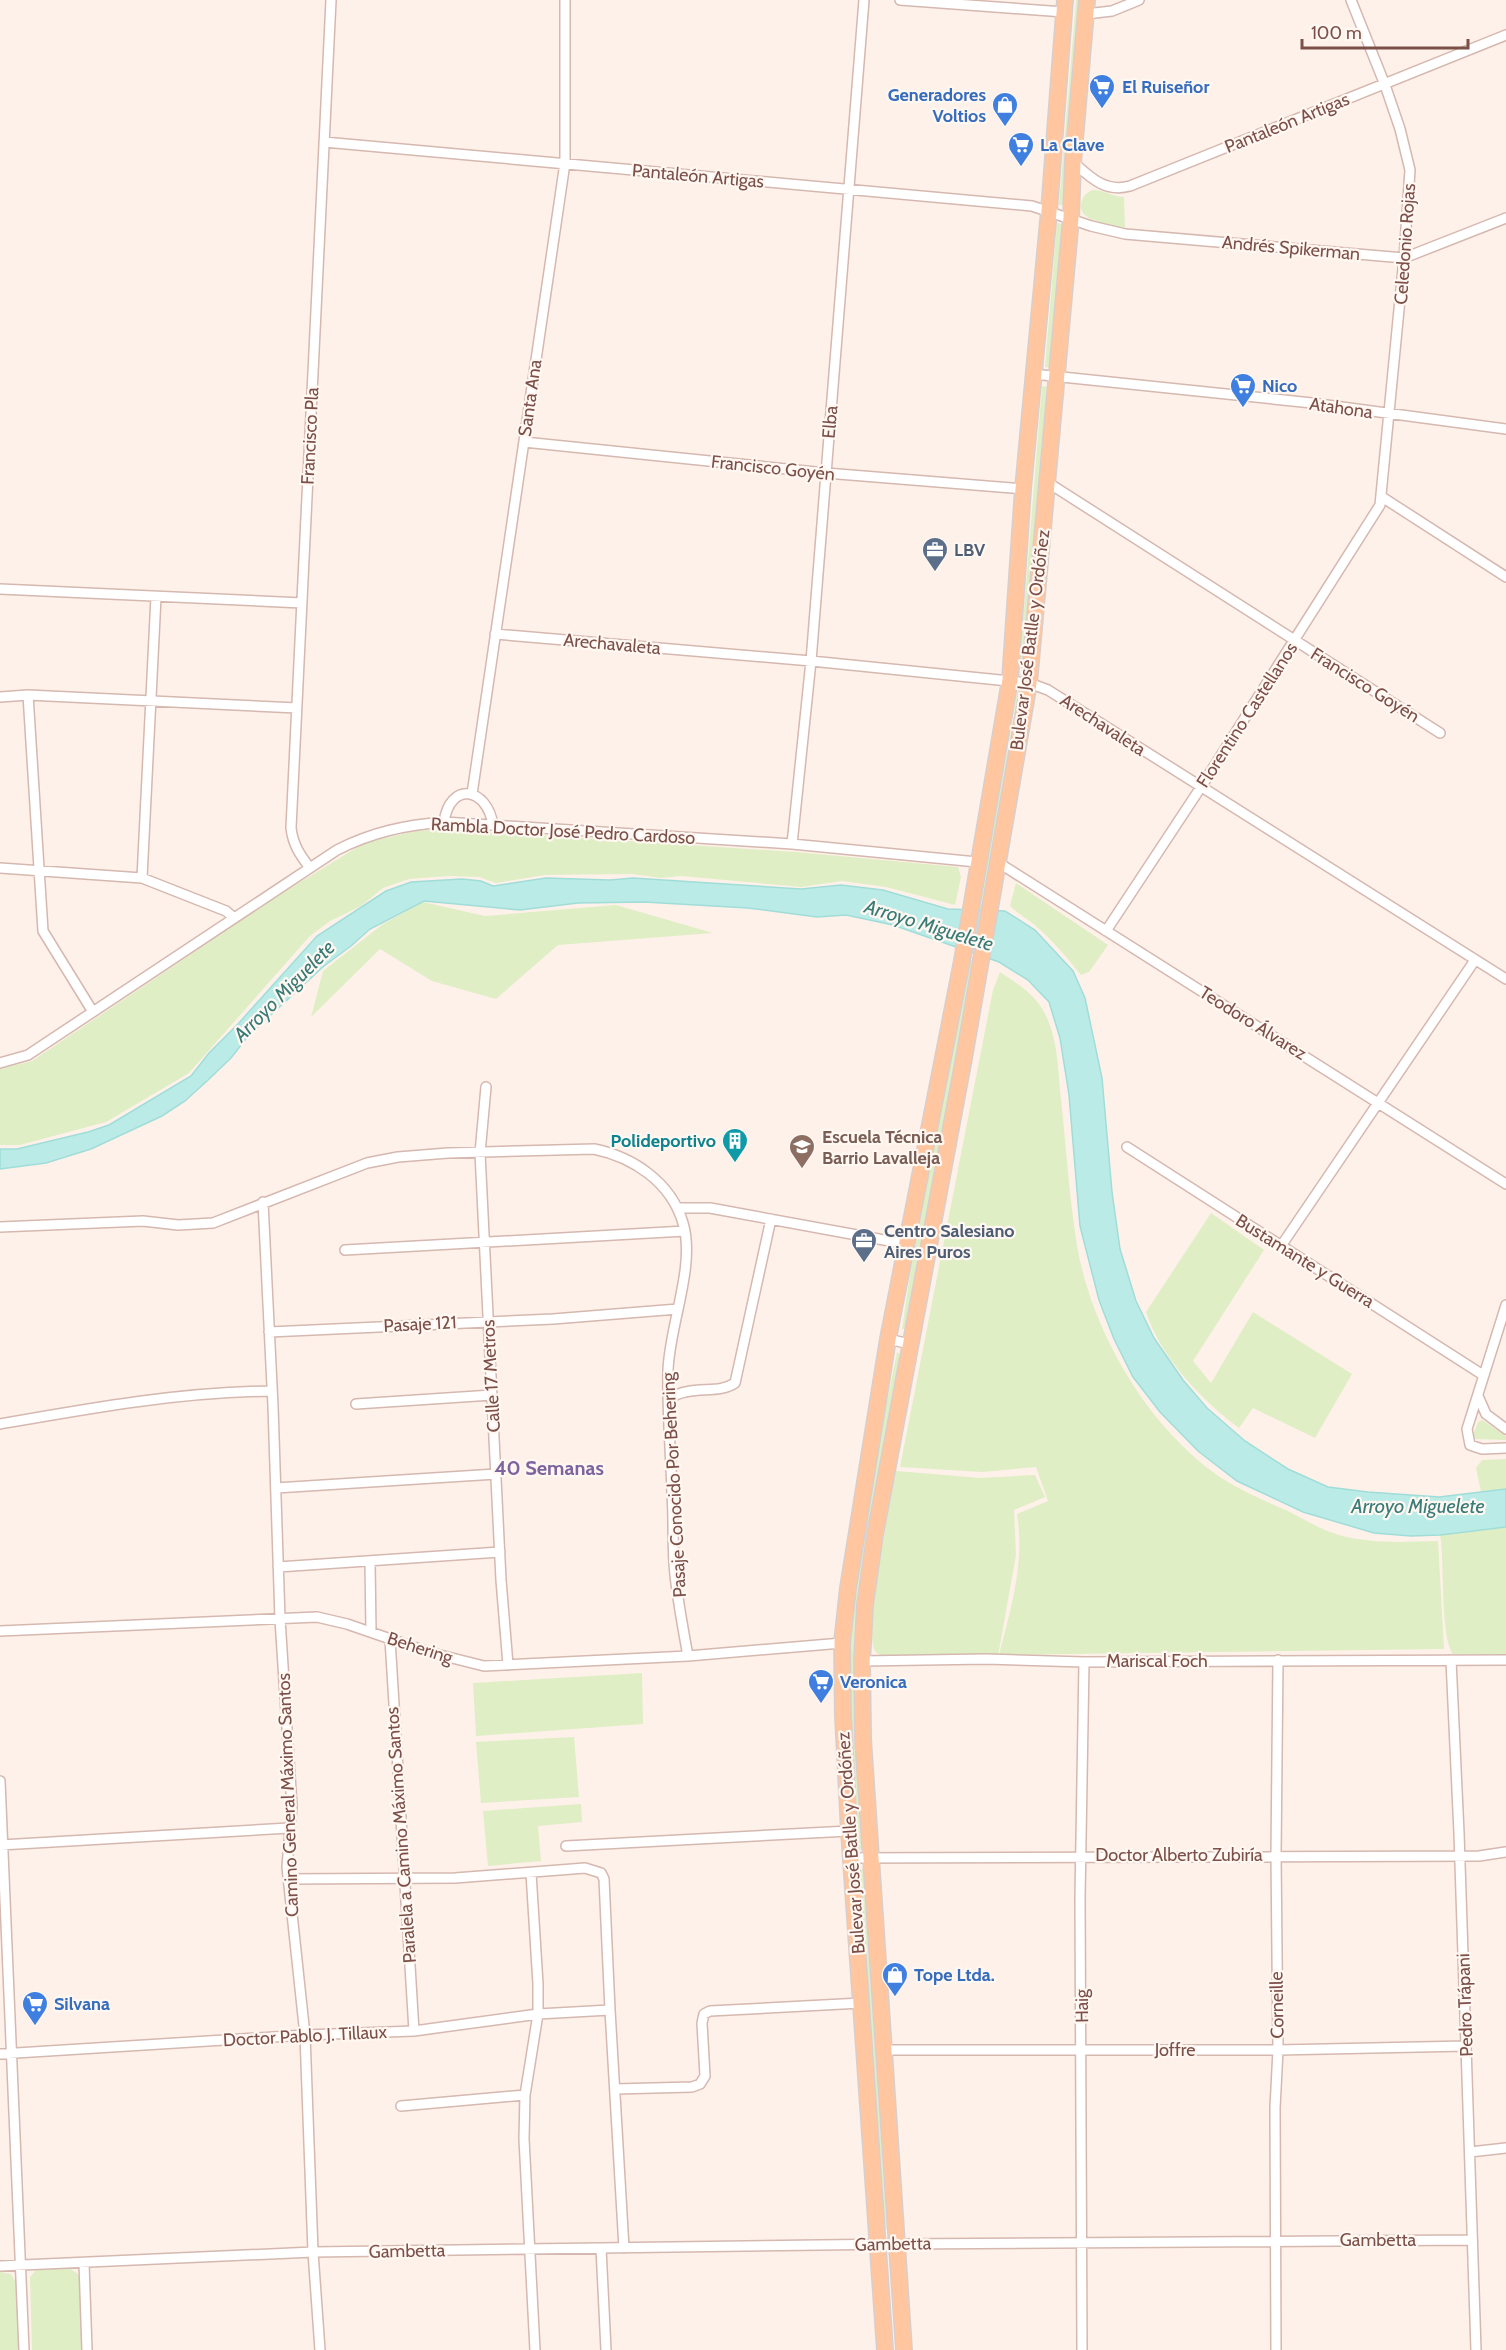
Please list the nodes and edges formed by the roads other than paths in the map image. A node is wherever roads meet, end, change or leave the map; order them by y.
1 (331, 0) edge
2 (565, 0) edge
3 (864, 0) edge
4 (900, 0) edge
5 (1139, 0) edge
6 (1351, 0) edge
7 (1065, 6) edge
8 (1087, 7) edge
9 (1506, 35) edge
10 (1385, 84) junction
11 (324, 142) junction
12 (1073, 162) junction
13 (565, 163) junction
14 (850, 189) junction
15 (1049, 211) junction
16 (1071, 218) junction
17 (1506, 218) edge
18 (1404, 258) junction
19 (1033, 374) junction
20 (1056, 376) junction
21 (1390, 415) junction
22 (1506, 429) edge
23 (524, 442) junction
24 (826, 473) junction
25 (1047, 483) junction
26 (1023, 489) junction
27 (1382, 497) junction
28 (1506, 577) edge
29 (0, 589) edge
30 (156, 597) junction
31 (302, 603) junction
32 (495, 634) junction
33 (1295, 641) junction
34 (811, 661) junction
35 (1010, 680) junction
36 (1029, 683) junction
37 (28, 695) junction
38 (0, 697) edge
39 (152, 700) junction
40 (297, 708) junction
41 (1440, 733) dead end
42 (1201, 787) junction
43 (472, 794) junction
44 (444, 822) junction
45 (493, 825) junction
46 (792, 844) junction
47 (977, 862) junction
48 (999, 863) junction
49 (0, 868) edge
50 (310, 868) junction
51 (39, 870) junction
52 (142, 879) junction
53 (233, 917) junction
54 (1106, 931) junction
55 (1475, 960) junction
56 (1506, 979) edge
57 (93, 1012) junction
58 (0, 1063) edge
59 (486, 1087) dead end
60 (1378, 1103) junction
61 (1127, 1147) dead end
62 (480, 1153) junction
63 (1506, 1184) edge
64 (263, 1202) junction
65 (677, 1208) junction
66 (771, 1219) junction
67 (0, 1227) edge
68 (685, 1231) junction
69 (484, 1243) junction
70 (906, 1244) junction
71 (1281, 1246) junction
72 (345, 1250) dead end
73 (1506, 1305) edge
74 (678, 1309) junction
75 (488, 1321) junction
76 (269, 1332) junction
77 (888, 1340) junction
78 (910, 1344) junction
79 (1483, 1375) junction
80 (668, 1376) junction
81 (272, 1390) junction
82 (688, 1390) junction
83 (492, 1395) junction
84 (1478, 1396) junction
85 (668, 1399) junction
86 (356, 1404) dead end
87 (0, 1424) edge
88 (1506, 1429) edge
89 (1506, 1448) edge
90 (496, 1474) junction
91 (276, 1488) junction
92 (500, 1552) junction
93 (370, 1562) junction
94 (278, 1567) junction
95 (280, 1619) junction
96 (0, 1631) edge
97 (370, 1632) junction
98 (390, 1639) junction
99 (842, 1643) junction
100 (688, 1656) junction
101 (1506, 1659) edge
102 (1278, 1660) junction
103 (1451, 1660) junction
104 (862, 1661) junction
105 (1084, 1662) junction
106 (508, 1665) junction
107 (0, 1781) edge
108 (289, 1828) junction
109 (849, 1831) junction
110 (2, 1845) edge
111 (566, 1846) dead end
112 (1506, 1852) edge
113 (1276, 1855) junction
114 (1082, 1856) junction
115 (1460, 1856) junction
116 (871, 1857) junction
117 (852, 1858) junction
118 (531, 1873) junction
119 (288, 1879) junction
120 (404, 1879) junction
121 (861, 2003) junction
122 (609, 2010) junction
123 (538, 2014) junction
124 (414, 2031) junction
125 (305, 2035) junction
126 (1466, 2046) junction
127 (883, 2050) junction
128 (1082, 2050) junction
129 (1278, 2050) junction
130 (0, 2054) edge
131 (11, 2054) junction
132 (615, 2089) junction
133 (525, 2095) junction
134 (401, 2106) dead end
135 (1506, 2148) edge
136 (1470, 2152) junction
137 (1472, 2240) junction
138 (1276, 2241) junction
139 (1082, 2242) junction
140 (878, 2244) junction
141 (897, 2244) junction
142 (601, 2248) junction
143 (624, 2248) junction
144 (531, 2249) junction
145 (313, 2252) junction
146 (84, 2263) junction
147 (20, 2265) junction
148 (0, 2266) edge
149 (24, 2350) edge
150 (87, 2350) edge
151 (320, 2350) edge
152 (535, 2350) edge
153 (606, 2350) edge
154 (885, 2350) edge
155 (904, 2350) edge
156 (1082, 2350) edge
157 (1276, 2350) edge
158 (1476, 2350) edge

1 - 11 street, Francisco Pla
2 - 13 street, Santa Ana
3 - 14 street, Elba
4 - 7 street
5 - 8 street
6 - 10 street, Celedonio Rojas
7 - 15 main road, Bulevar José Batlle y Ordóñez
8 - 12 main road, Bulevar José Batlle y Ordóñez
9 - 10 street, Pantaleón Artigas
10 - 12 street, Pantaleón Artigas
10 - 18 street, Celedonio Rojas
11 - 13 street, Pantaleón Artigas
11 - 31 street, Francisco Pla
12 - 16 main road, Bulevar José Batlle y Ordóñez
13 - 14 street, Pantaleón Artigas
13 - 23 street, Santa Ana
14 - 15 street, Pantaleón Artigas
14 - 24 street, Elba
15 - 16 street, Pantaleón Artigas
15 - 19 main road, Bulevar José Batlle y Ordóñez
16 - 18 street, Andrés Spikerman
16 - 20 main road, Bulevar José Batlle y Ordóñez
17 - 18 street, Andrés Spikerman
18 - 21 street, Celedonio Rojas
19 - 20 street, Atahona
19 - 26 main road, Bulevar José Batlle y Ordóñez
20 - 21 street, Atahona
20 - 25 main road, Bulevar José Batlle y Ordóñez
21 - 22 street, Atahona
21 - 27 street, Celedonio Rojas
23 - 24 street, Francisco Goyén
23 - 32 street, Santa Ana
24 - 26 street, Francisco Goyén
24 - 34 street, Elba
25 - 33 street, Francisco Goyén
25 - 36 main road, Bulevar José Batlle y Ordóñez
26 - 35 main road, Bulevar José Batlle y Ordóñez
27 - 28 street
27 - 33 street, Florentino Castellanos
29 - 30 street
30 - 31 street
30 - 39 street
31 - 40 street, Francisco Pla
32 - 34 street, Arechavaleta
32 - 43 street, Santa Ana
33 - 41 street, Francisco Goyén
33 - 42 street, Florentino Castellanos
34 - 35 street, Arechavaleta
34 - 46 street, Elba
35 - 36 street, Arechavaleta
35 - 47 main road, Bulevar José Batlle y Ordóñez
36 - 42 street, Arechavaleta
36 - 48 main road, Bulevar José Batlle y Ordóñez
37 - 38 street
37 - 39 street
37 - 51 street
39 - 40 street
39 - 52 street
40 - 50 street, Francisco Pla
42 - 54 street, Florentino Castellanos
42 - 55 street, Arechavaleta
43 - 44 street
43 - 45 street
44 - 45 street, Rambla Doctor José Pedro Cardoso
44 - 50 street, Rambla Doctor José Pedro Cardoso
45 - 46 street, Rambla Doctor José Pedro Cardoso
46 - 47 street, Rambla Doctor José Pedro Cardoso
47 - 70 main road, Bulevar José Batlle y Ordóñez
48 - 54 street, Teodoro Álvarez
48 - 78 main road, Bulevar José Batlle y Ordóñez
49 - 51 street
50 - 53 street, Rambla Doctor José Pedro Cardoso
51 - 52 street
51 - 57 street
52 - 53 street
53 - 57 street, Rambla Doctor José Pedro Cardoso
54 - 60 street, Teodoro Álvarez
55 - 56 street, Arechavaleta
55 - 60 street
57 - 58 street, Rambla Doctor José Pedro Cardoso
59 - 62 street, Calle 17 Metros
60 - 63 street, Teodoro Álvarez
60 - 71 street
61 - 71 street, Bustamante y Guerra
62 - 64 street, Pasaje Conocido Por Behering
62 - 65 street, Pasaje Conocido Por Behering
62 - 69 street, Calle 17 Metros
64 - 67 street, Pasaje Conocido Por Behering
64 - 76 street, Camino General Máximo Santos
65 - 66 street
65 - 68 street, Pasaje Conocido Por Behering
66 - 70 street
66 - 82 street
68 - 69 street
68 - 74 street, Pasaje Conocido Por Behering
69 - 72 street
69 - 75 street, Calle 17 Metros
70 - 77 main road, Bulevar José Batlle y Ordóñez
71 - 79 street, Bustamante y Guerra
73 - 79 street
74 - 75 street, Pasaje 121
74 - 80 street, Pasaje Conocido Por Behering
75 - 76 street, Pasaje 121
75 - 83 street, Calle 17 Metros
76 - 81 street, Camino General Máximo Santos
77 - 78 street
77 - 99 main road, Bulevar José Batlle y Ordóñez
78 - 104 main road, Bulevar José Batlle y Ordóñez
79 - 84 street
80 - 82 street
80 - 85 street, Pasaje Conocido Por Behering
81 - 87 street
81 - 91 street, Camino General Máximo Santos
82 - 85 street
83 - 86 street
83 - 90 street, Calle 17 Metros
84 - 88 street
84 - 89 street
85 - 100 street, Pasaje Conocido Por Behering
90 - 91 street
90 - 92 street, Calle 17 Metros
91 - 94 street, Camino General Máximo Santos
92 - 93 street
92 - 106 street, Calle 17 Metros
93 - 94 street
93 - 97 street
94 - 95 street, Camino General Máximo Santos
95 - 96 street, Behering
95 - 97 street, Behering
95 - 108 street, Camino General Máximo Santos
97 - 98 street, Behering
98 - 106 street, Behering
98 - 120 street, Paralela a Camino Máximo Santos
99 - 100 street, Behering
99 - 109 main road, Bulevar José Batlle y Ordóñez
100 - 106 street, Behering
101 - 103 street, Mariscal Foch
102 - 103 street, Mariscal Foch
102 - 105 street, Mariscal Foch
102 - 113 street, Corneille
103 - 115 street, Pedro Trápani
104 - 105 street, Mariscal Foch
104 - 116 main road, Bulevar José Batlle y Ordóñez
105 - 114 street, Haig
107 - 110 street
108 - 110 street
108 - 119 street, Camino General Máximo Santos
109 - 111 street
109 - 117 main road, Bulevar José Batlle y Ordóñez
110 - 131 street
112 - 115 street, Doctor Alberto Zubiría
113 - 114 street, Doctor Alberto Zubiría
113 - 115 street, Doctor Alberto Zubiría
113 - 129 street, Corneille
114 - 116 street, Doctor Alberto Zubiría
114 - 128 street, Haig
115 - 126 street, Pedro Trápani
116 - 117 street, Doctor Alberto Zubiría
116 - 127 main road, Bulevar José Batlle y Ordóñez
117 - 121 main road, Bulevar José Batlle y Ordóñez
118 - 120 street
118 - 122 street
118 - 123 street
119 - 120 street
119 - 125 street, Camino General Máximo Santos
120 - 124 street, Paralela a Camino Máximo Santos
121 - 132 street
121 - 140 main road, Bulevar José Batlle y Ordóñez
122 - 123 street, Doctor Pablo J. Tillaux
122 - 132 street
123 - 124 street, Doctor Pablo J. Tillaux
123 - 133 street
124 - 125 street, Doctor Pablo J. Tillaux
125 - 131 street, Doctor Pablo J. Tillaux
125 - 145 street, Camino General Máximo Santos
126 - 129 street, Joffre
126 - 136 street, Pedro Trápani
127 - 128 street, Joffre
127 - 141 main road, Bulevar José Batlle y Ordóñez
128 - 129 street, Joffre
128 - 139 street, Haig
129 - 138 street, Corneille
130 - 131 street, Doctor Pablo J. Tillaux
131 - 147 street
132 - 143 street
133 - 134 street
133 - 144 street
135 - 136 street
136 - 137 street, Pedro Trápani
137 - 138 street, Gambetta
137 - 158 street, Pedro Trápani
138 - 139 street, Gambetta
138 - 157 street, Corneille
139 - 141 street, Gambetta
139 - 156 street, Haig
140 - 141 street, Gambetta
140 - 143 street, Gambetta
140 - 154 main road, Bulevar José Batlle y Ordóñez
141 - 155 main road, Bulevar José Batlle y Ordóñez
142 - 143 street, Gambetta
142 - 144 street, Gambetta
142 - 153 street
144 - 145 street, Gambetta
144 - 152 street
145 - 146 street, Gambetta
145 - 151 street, Camino General Máximo Santos
146 - 147 street, Gambetta
146 - 150 street
147 - 148 street, Gambetta
147 - 149 street

